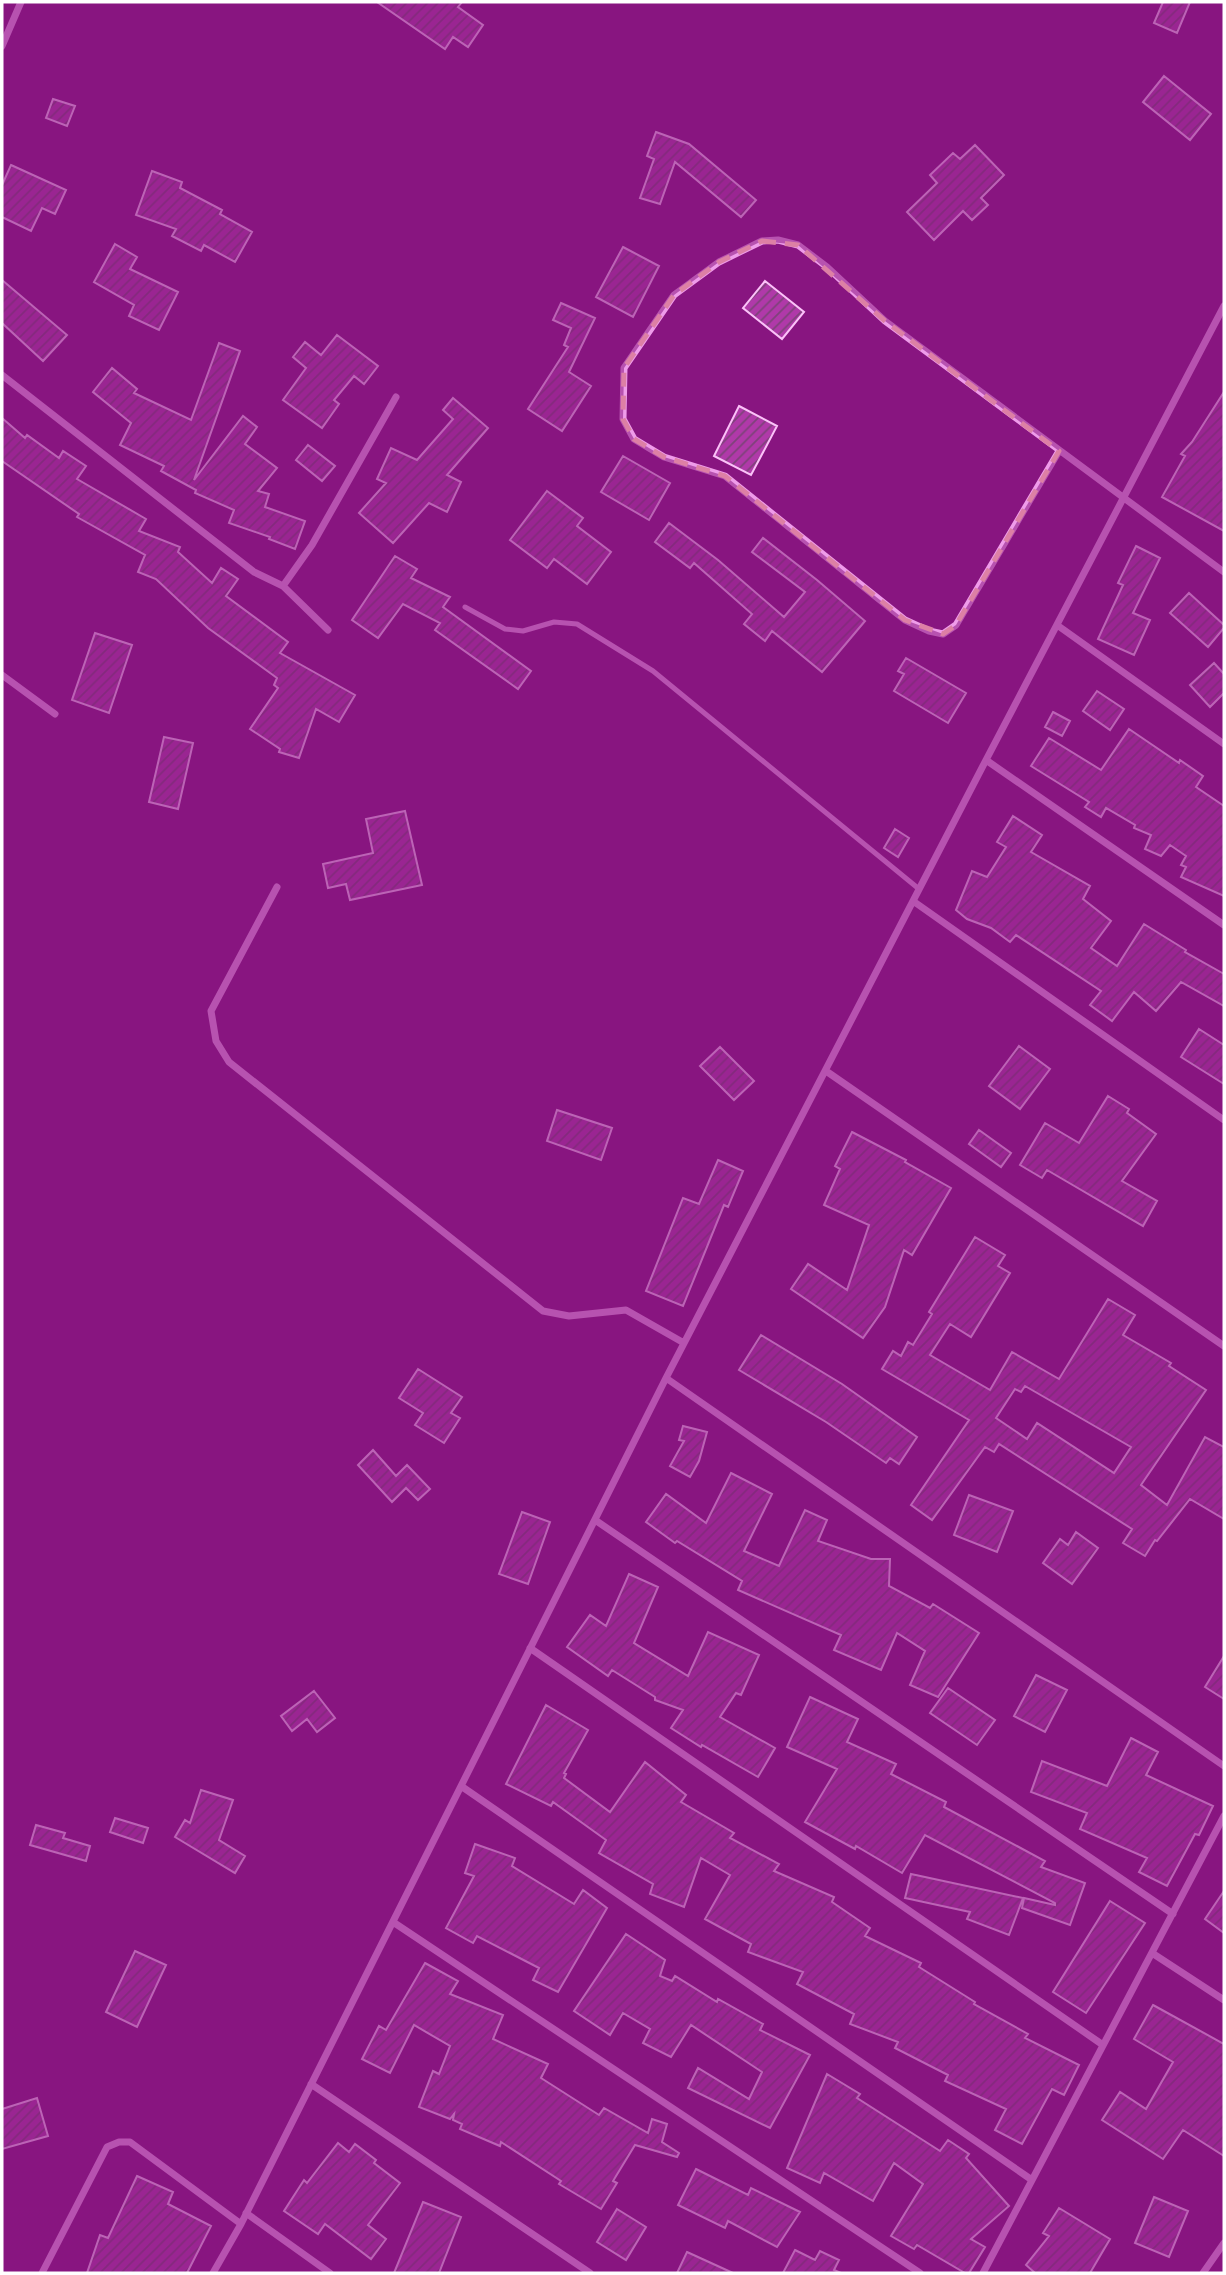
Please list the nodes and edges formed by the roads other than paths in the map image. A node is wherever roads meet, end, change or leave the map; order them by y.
1 (21, 2) edge
2 (2, 46) edge
3 (1224, 306) edge
4 (2, 374) edge
5 (396, 397) dead end
6 (1059, 451) junction
7 (1124, 500) junction
8 (1224, 572) edge
9 (283, 586) junction
10 (465, 607) dead end
11 (1057, 625) junction
12 (328, 630) dead end
13 (2, 675) edge
14 (55, 714) dead end
15 (1224, 744) edge
16 (986, 760) junction
17 (276, 887) dead end
18 (919, 889) junction
19 (913, 901) junction
20 (1224, 925) edge
21 (826, 1070) junction
22 (1224, 1120) edge
23 (684, 1343) junction
24 (1224, 1346) edge
25 (666, 1378) junction
26 (595, 1520) junction
27 (530, 1648) junction
28 (1224, 1766) edge
29 (461, 1786) junction
30 (1224, 1816) edge
31 (1173, 1914) junction
32 (393, 1922) junction
33 (1152, 1953) junction
34 (1224, 2000) edge
35 (1103, 2045) junction
36 (311, 2084) junction
37 (1032, 2180) junction
38 (246, 2213) junction
39 (241, 2224) junction
40 (1224, 2243) edge
41 (42, 2273) edge
42 (213, 2273) edge
43 (330, 2273) edge
44 (590, 2273) edge
45 (920, 2273) edge
46 (983, 2273) edge
47 (1203, 2273) edge

1 - 2 street
3 - 7 street
4 - 9 street
5 - 9 street
6 - 6 street
6 - 7 street
7 - 8 street
7 - 11 street
9 - 12 street
10 - 18 lane
11 - 15 street
11 - 16 street
13 - 14 street
16 - 18 street
16 - 20 street
17 - 23 street
18 - 19 street
19 - 21 street
19 - 22 street
21 - 23 street
21 - 24 street
23 - 25 street
25 - 26 street
25 - 28 street
26 - 27 street
26 - 31 street
27 - 29 street
27 - 35 street
29 - 32 street
29 - 37 street
30 - 31 street
31 - 33 street
32 - 36 street
32 - 45 street
33 - 34 street
33 - 35 street
35 - 37 street
36 - 38 street
36 - 44 street
37 - 46 street
38 - 39 street
38 - 43 street
39 - 41 street
39 - 42 street
40 - 47 street

